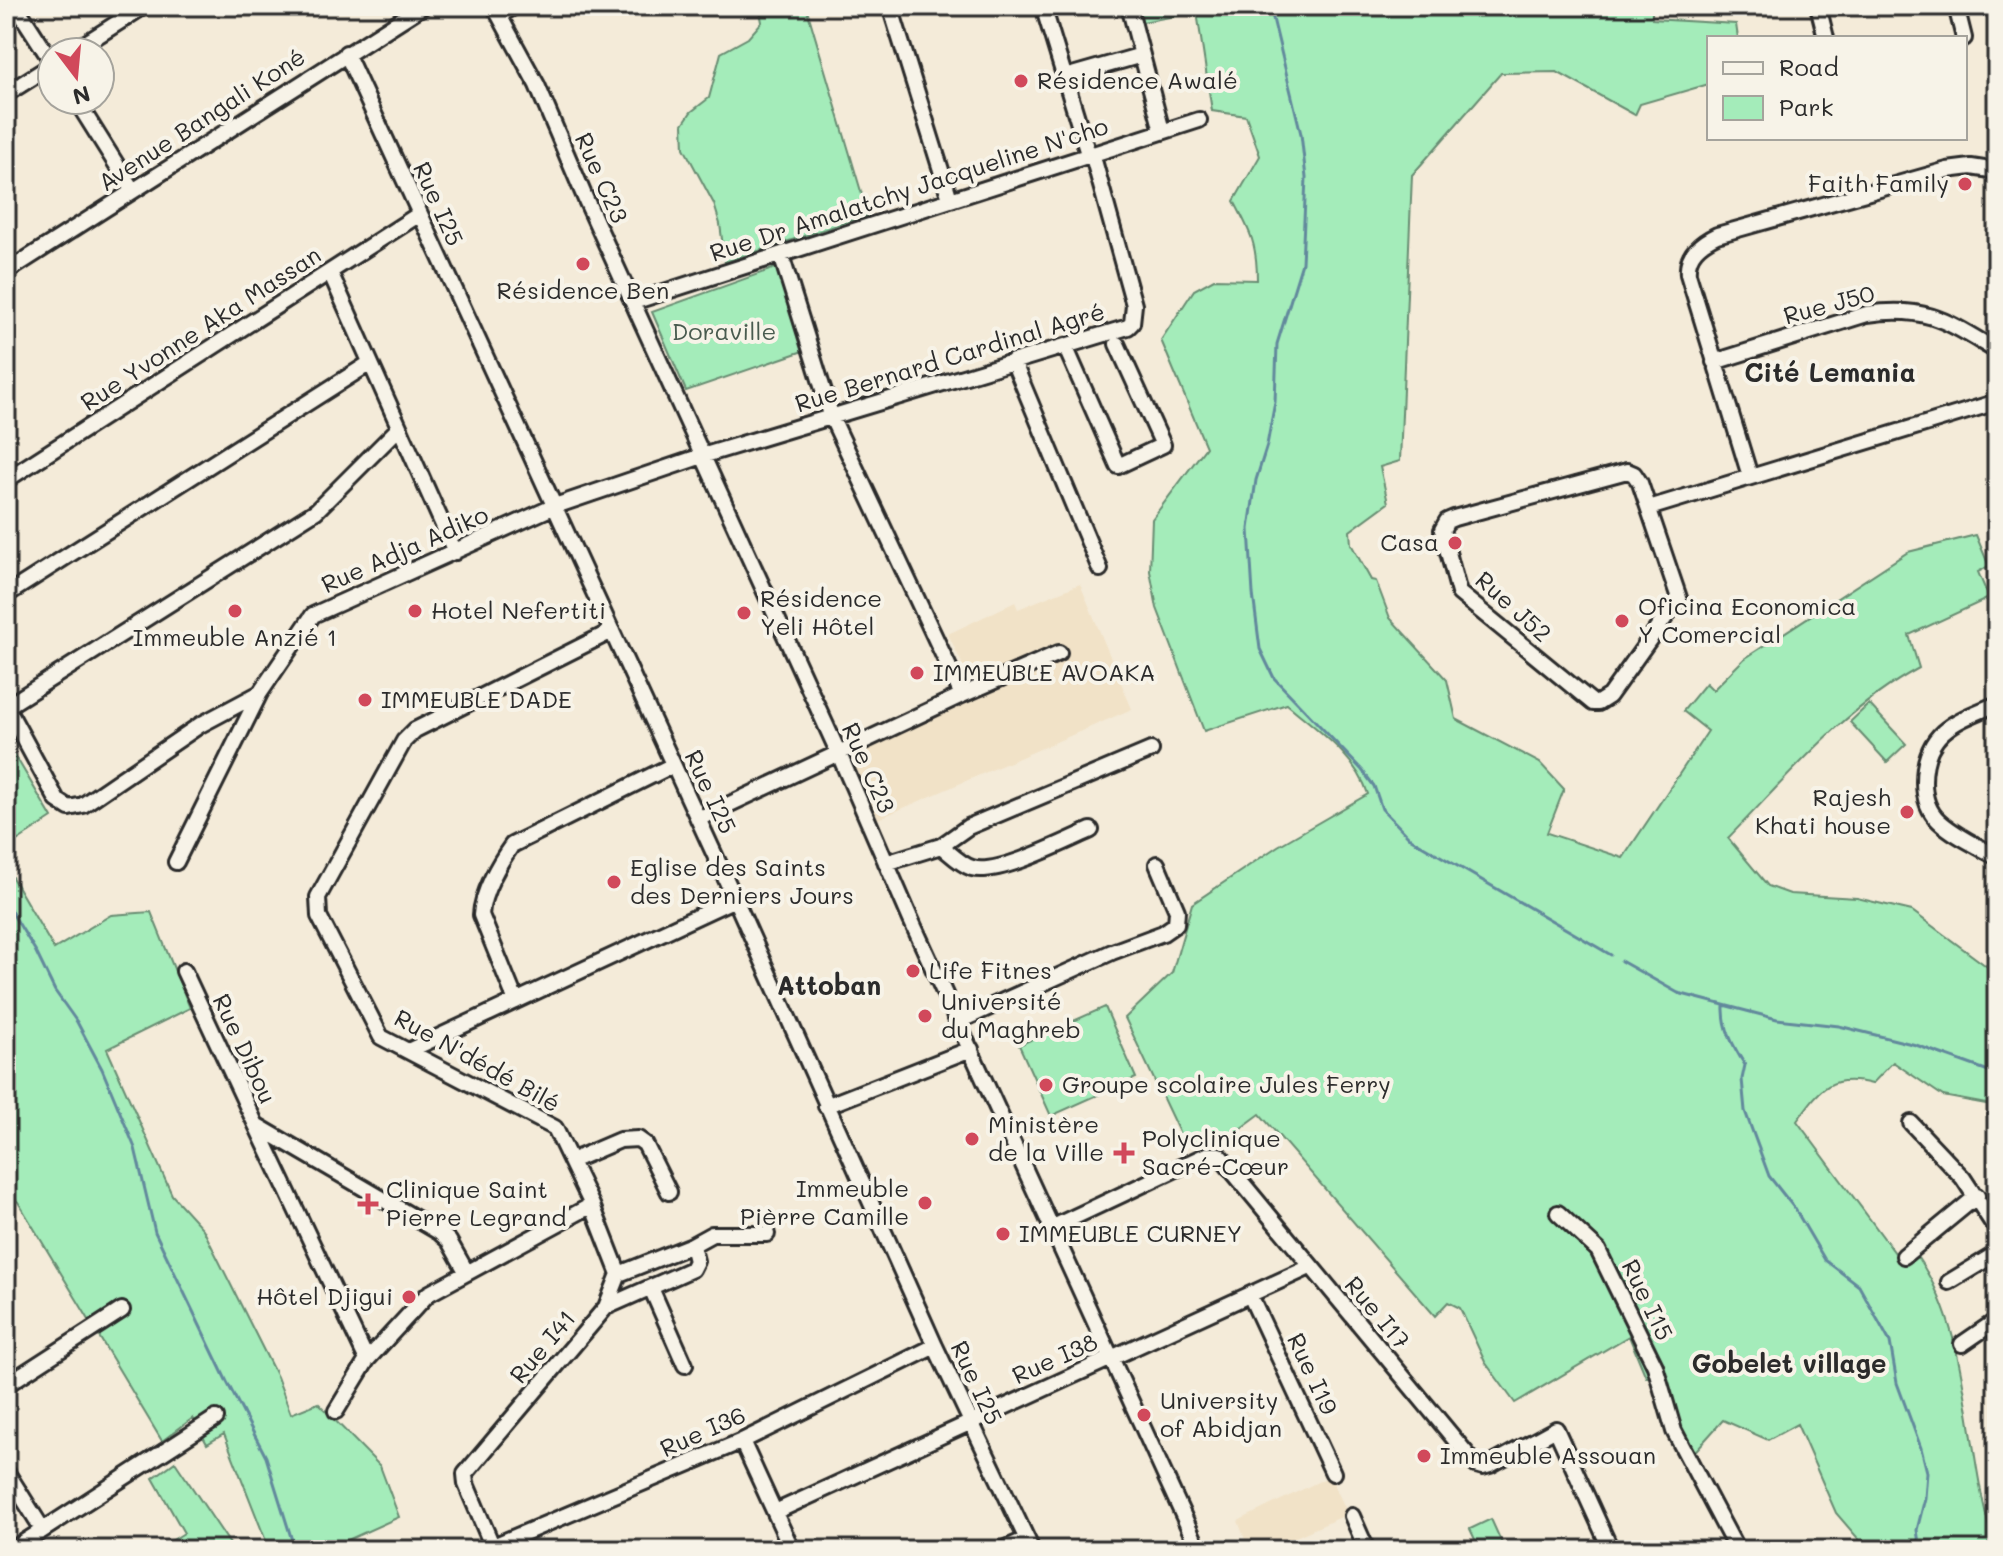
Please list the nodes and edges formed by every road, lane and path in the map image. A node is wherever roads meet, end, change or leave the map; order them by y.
1 (16, 6) edge
2 (144, 6) edge
3 (423, 6) edge
4 (515, 6) edge
5 (890, 6) edge
6 (1043, 6) edge
7 (1129, 6) edge
8 (1818, 6) edge
9 (1956, 6) edge
10 (497, 11) edge
11 (97, 36) edge
12 (1826, 36) edge
13 (1963, 36) edge
14 (36, 38) edge
15 (346, 53) junction
16 (1142, 55) junction
17 (36, 74) edge
18 (1065, 77) junction
19 (6, 94) edge
20 (86, 116) edge
21 (1199, 120) dead end
22 (1162, 131) junction
23 (1090, 154) junction
24 (1997, 171) edge
25 (133, 191) junction
26 (950, 199) junction
27 (418, 215) junction
28 (781, 255) junction
29 (6, 272) edge
30 (330, 272) junction
31 (633, 302) junction
32 (1117, 344) dead end
33 (1065, 346) junction
34 (1997, 351) edge
35 (1013, 361) junction
36 (1714, 362) junction
37 (370, 363) junction
38 (1997, 402) edge
39 (832, 418) junction
40 (398, 429) junction
41 (702, 456) junction
42 (1750, 476) junction
43 (6, 480) edge
44 (555, 506) junction
45 (1649, 508) junction
46 (455, 552) junction
47 (1100, 569) dead end
48 (6, 595) edge
49 (612, 631) junction
50 (1059, 653) dead end
51 (260, 693) junction
52 (962, 695) junction
53 (1997, 704) edge
54 (6, 706) edge
55 (1151, 750) dead end
56 (839, 754) junction
57 (673, 765) junction
58 (698, 819) junction
59 (1091, 830) dead end
60 (941, 846) junction
61 (1997, 857) edge
62 (176, 862) dead end
63 (886, 863) junction
64 (1157, 864) dead end
65 (735, 899) junction
66 (184, 971) dead end
67 (516, 1001) junction
68 (959, 1021) junction
69 (971, 1049) junction
70 (408, 1051) junction
71 (826, 1106) junction
72 (1911, 1123) dead end
73 (256, 1125) junction
74 (571, 1161) junction
75 (669, 1192) dead end
76 (1977, 1196) junction
77 (592, 1205) junction
78 (1558, 1213) dead end
79 (1053, 1227) junction
80 (1997, 1230) edge
81 (767, 1234) dead end
82 (692, 1245) junction
83 (1997, 1253) edge
84 (1904, 1256) dead end
85 (1310, 1267) junction
86 (467, 1273) junction
87 (619, 1274) junction
88 (1949, 1282) dead end
89 (651, 1288) junction
90 (1250, 1295) junction
91 (606, 1307) junction
92 (122, 1310) dead end
93 (1997, 1320) edge
94 (1962, 1344) dead end
95 (935, 1346) junction
96 (1111, 1357) junction
97 (367, 1360) junction
98 (685, 1365) dead end
99 (6, 1385) edge
100 (336, 1411) dead end
101 (216, 1418) dead end
102 (970, 1421) junction
103 (742, 1441) junction
104 (6, 1471) edge
105 (1333, 1473) dead end
106 (775, 1512) junction
107 (1352, 1516) dead end
108 (43, 1530) junction
109 (1029, 1544) edge
110 (490, 1549) edge
111 (12, 1550) edge
112 (792, 1550) edge
113 (1002, 1550) edge
114 (1199, 1550) edge
115 (1367, 1550) edge
116 (1611, 1550) edge
117 (1737, 1550) edge

1 - 14 street
2 - 11 street
3 - 15 street, Avenue Bangali Koné
4 - 10 street
5 - 26 street
6 - 18 street, Rue Bernard Cardinal Agré
7 - 16 street
8 - 12 street
9 - 13 street
10 - 31 street, Rue C23
15 - 25 street, Avenue Bangali Koné
15 - 27 street, Rue I25
16 - 18 street
16 - 22 street
17 - 19 street
18 - 23 street, Rue Bernard Cardinal Agré
20 - 25 street
21 - 22 street, Rue Dr Amalatchy Jacqueline N'cho
22 - 23 street, Rue Dr Amalatchy Jacqueline N'cho
23 - 26 street, Rue Dr Amalatchy Jacqueline N'cho
23 - 33 street, Rue Bernard Cardinal Agré
24 - 36 street
25 - 29 street, Avenue Bangali Koné
26 - 28 street, Rue Dr Amalatchy Jacqueline N'cho
27 - 30 street, Rue Yvonne Aka Massan
27 - 44 street, Rue I25
28 - 31 street, Rue Dr Amalatchy Jacqueline N'cho
28 - 39 street
30 - 37 street
30 - 43 street, Rue Yvonne Aka Massan
31 - 41 street, Rue C23
32 - 33 street
33 - 35 street, Rue Bernard Cardinal Agré
34 - 36 street, Rue J50
35 - 39 street, Rue Bernard Cardinal Agré
35 - 47 street
36 - 42 street
37 - 40 street
37 - 48 street
38 - 42 street
39 - 41 street, Rue Bernard Cardinal Agré
39 - 52 street
40 - 46 street
40 - 54 street
41 - 44 street, Rue Adja Adiko
41 - 56 street, Rue C23
42 - 45 street
44 - 46 street, Rue Adja Adiko
44 - 49 street, Rue I25
45 - 45 street, Rue J52
46 - 51 street, Rue Adja Adiko
49 - 57 street, Rue I25
49 - 70 street, Rue N'dédé Bilé
50 - 52 street
51 - 54 street, Rue Adja Adiko
51 - 62 street
52 - 56 street
53 - 61 street
55 - 60 street
56 - 58 street
56 - 63 street, Rue C23
57 - 58 street, Rue I25
57 - 67 street
58 - 65 street, Rue I25
59 - 60 street
60 - 63 street
63 - 68 street, Rue C23
64 - 68 street
65 - 67 street
65 - 71 street, Rue I25
66 - 73 street, Rue Dibou
67 - 70 street
68 - 69 street, Rue C23
69 - 71 street
69 - 79 street, Rue C23
70 - 74 street, Rue N'dédé Bilé
71 - 95 street, Rue I25
72 - 76 street
73 - 86 street, Rue Dibou
73 - 97 street
74 - 75 street
74 - 77 street
76 - 80 street
76 - 84 street
77 - 86 street
77 - 87 street
78 - 117 street, Rue I15
79 - 85 street, Rue I17
79 - 96 street, Rue C23
81 - 82 street
82 - 87 street
82 - 89 street
83 - 88 street
85 - 90 street, Rue I38
85 - 116 street, Rue I17
86 - 97 street
87 - 91 street, Rue I41
89 - 91 street
89 - 98 street
90 - 96 street, Rue I38
90 - 105 street, Rue I19
91 - 110 street, Rue I41
92 - 99 street
93 - 94 street
95 - 102 street, Rue I25
95 - 103 street, Rue I36
96 - 102 street, Rue I38
96 - 114 street, Rue C23
97 - 100 street
101 - 108 street
102 - 106 street, Rue I38
102 - 109 street, Rue I25
103 - 106 street
103 - 110 street, Rue I36
104 - 108 street
106 - 112 street
107 - 115 street
108 - 111 street
109 - 113 street

